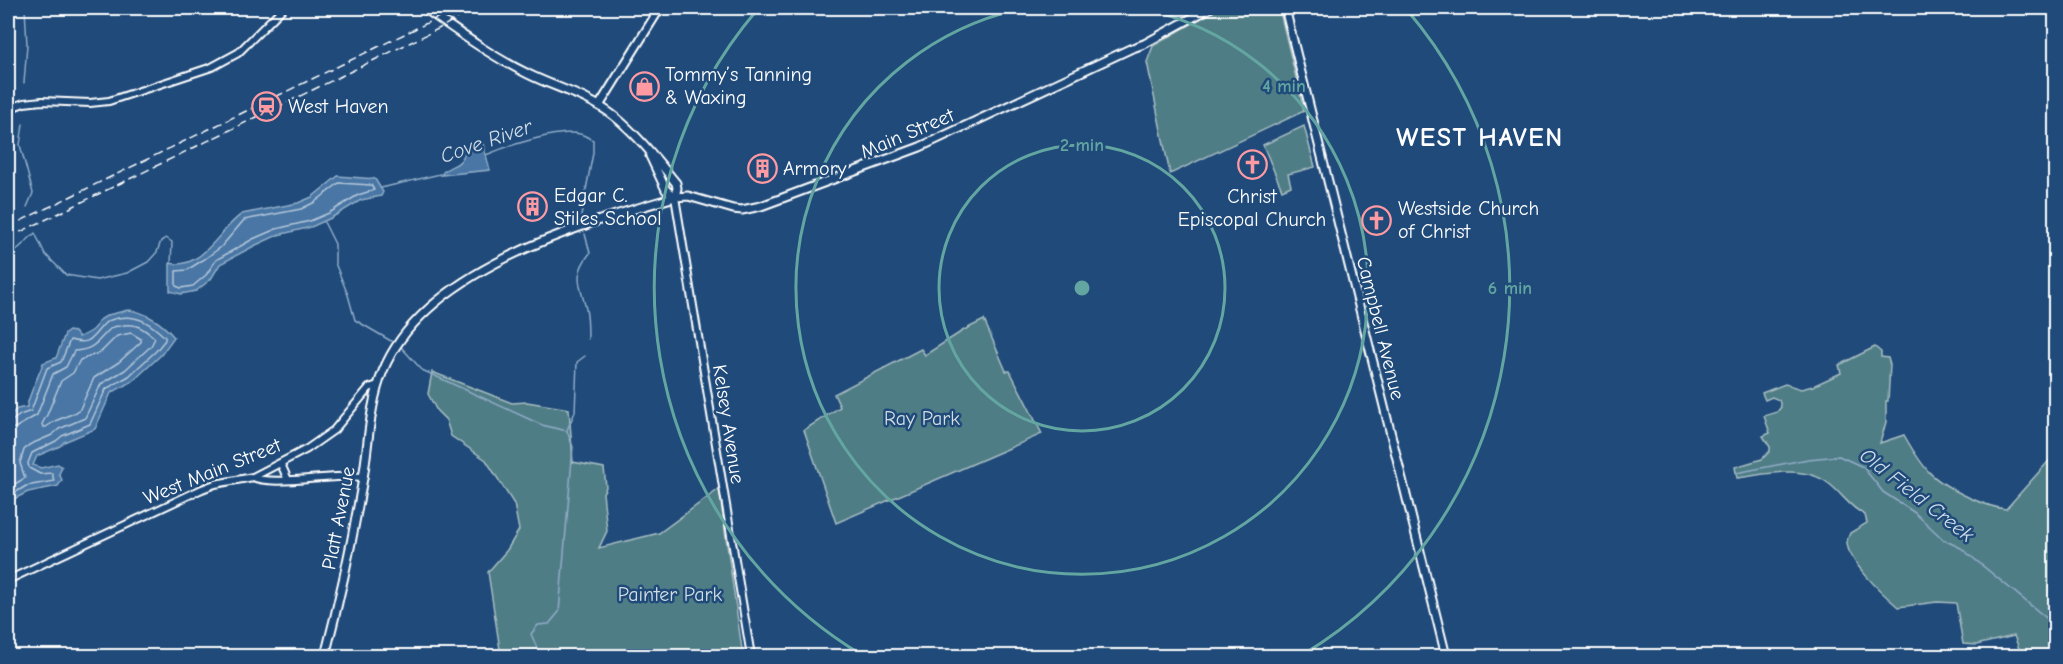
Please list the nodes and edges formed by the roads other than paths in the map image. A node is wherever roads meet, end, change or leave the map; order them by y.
1 (283, 8) edge
2 (424, 8) edge
3 (660, 8) edge
4 (1210, 8) edge
5 (1285, 8) edge
6 (599, 106) junction
7 (8, 109) edge
8 (649, 153) junction
9 (675, 196) junction
10 (378, 385) junction
11 (281, 464) junction
12 (253, 477) junction
13 (364, 477) junction
14 (288, 480) junction
15 (8, 580) edge
16 (325, 657) edge
17 (751, 657) edge
18 (1446, 657) edge

1 - 7 street
2 - 6 main road
3 - 6 main road
4 - 9 main road, Main Street
5 - 18 main road, Campbell Avenue
6 - 8 main road
8 - 9 main road
8 - 9 main road
9 - 10 main road, Main Street
9 - 17 street, Kelsey Avenue
10 - 11 street, West Main Street
10 - 13 main road, Platt Avenue
11 - 12 street, West Main Street
11 - 14 street
12 - 14 street
12 - 15 street, West Main Street
13 - 14 street
13 - 16 main road, Platt Avenue

